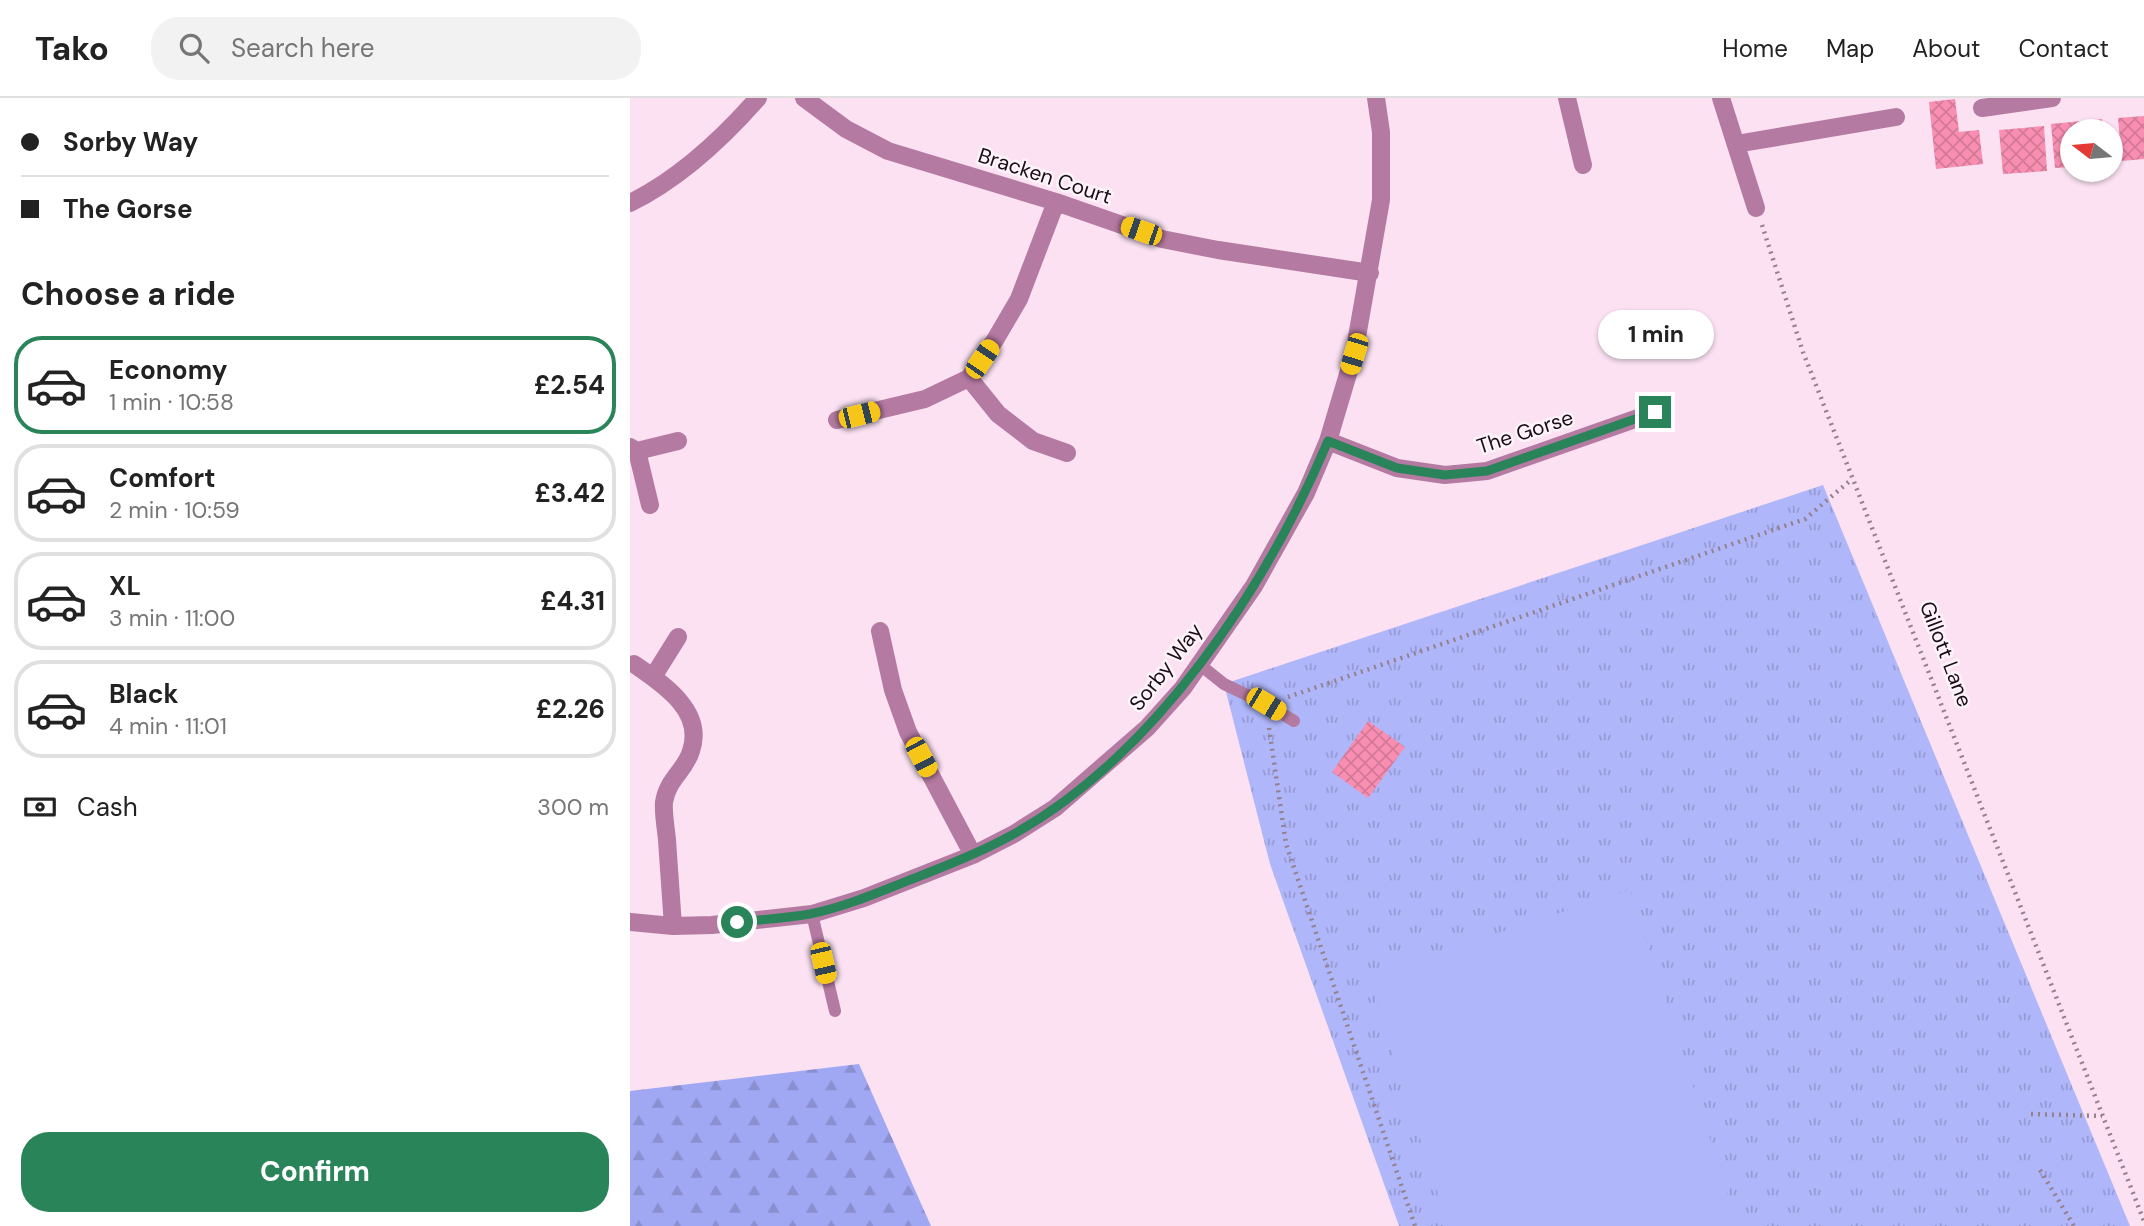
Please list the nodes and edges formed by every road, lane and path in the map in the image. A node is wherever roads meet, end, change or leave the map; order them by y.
1 (758, 98) edge
2 (803, 98) edge
3 (1376, 98) edge
4 (1567, 98) edge
5 (1721, 98) edge
6 (2052, 98) edge
7 (1982, 108) dead end
8 (1896, 117) dead end
9 (1736, 144) junction
10 (1583, 165) dead end
11 (1056, 202) junction
12 (630, 203) edge
13 (1756, 208) joint
14 (1370, 273) junction
15 (969, 378) junction
16 (1655, 412) dead end
17 (837, 420) dead end
18 (678, 441) dead end
19 (1328, 441) junction
20 (633, 449) edge
21 (1067, 453) dead end
22 (1852, 479) junction
23 (650, 505) dead end
24 (880, 632) dead end
25 (678, 637) dead end
26 (634, 664) dead end
27 (1199, 664) junction
28 (653, 677) junction
29 (1266, 704) junction
30 (1294, 721) dead end
31 (973, 855) junction
32 (812, 914) junction
33 (630, 922) edge
34 (673, 926) junction
35 (835, 1011) dead end
36 (2031, 1114) dead end
37 (2102, 1116) junction
38 (2040, 1170) dead end
39 (2144, 1221) edge
40 (1415, 1226) edge
41 (2074, 1226) edge

1 - 12 street
2 - 11 street, Bracken Court
3 - 14 street, Sorby Way
4 - 10 street
5 - 9 street
6 - 7 street
8 - 9 street
9 - 13 street
11 - 14 street, Bracken Court
11 - 15 street
13 - 22 path, Gillott Lane
14 - 19 street, Sorby Way
15 - 17 street
15 - 21 street
16 - 19 street, The Gorse
18 - 20 street
19 - 27 street, Sorby Way
20 - 23 street
22 - 29 path
22 - 37 path, Gillott Lane
24 - 31 street
25 - 28 street
26 - 28 street
27 - 29 lane
27 - 31 street, Sorby Way
28 - 34 street
29 - 30 lane
29 - 40 path
31 - 32 street, Sorby Way
32 - 34 street, Sorby Way
32 - 35 lane
33 - 34 street, Sorby Way
36 - 37 path
37 - 39 path, Gillott Lane
38 - 41 path

